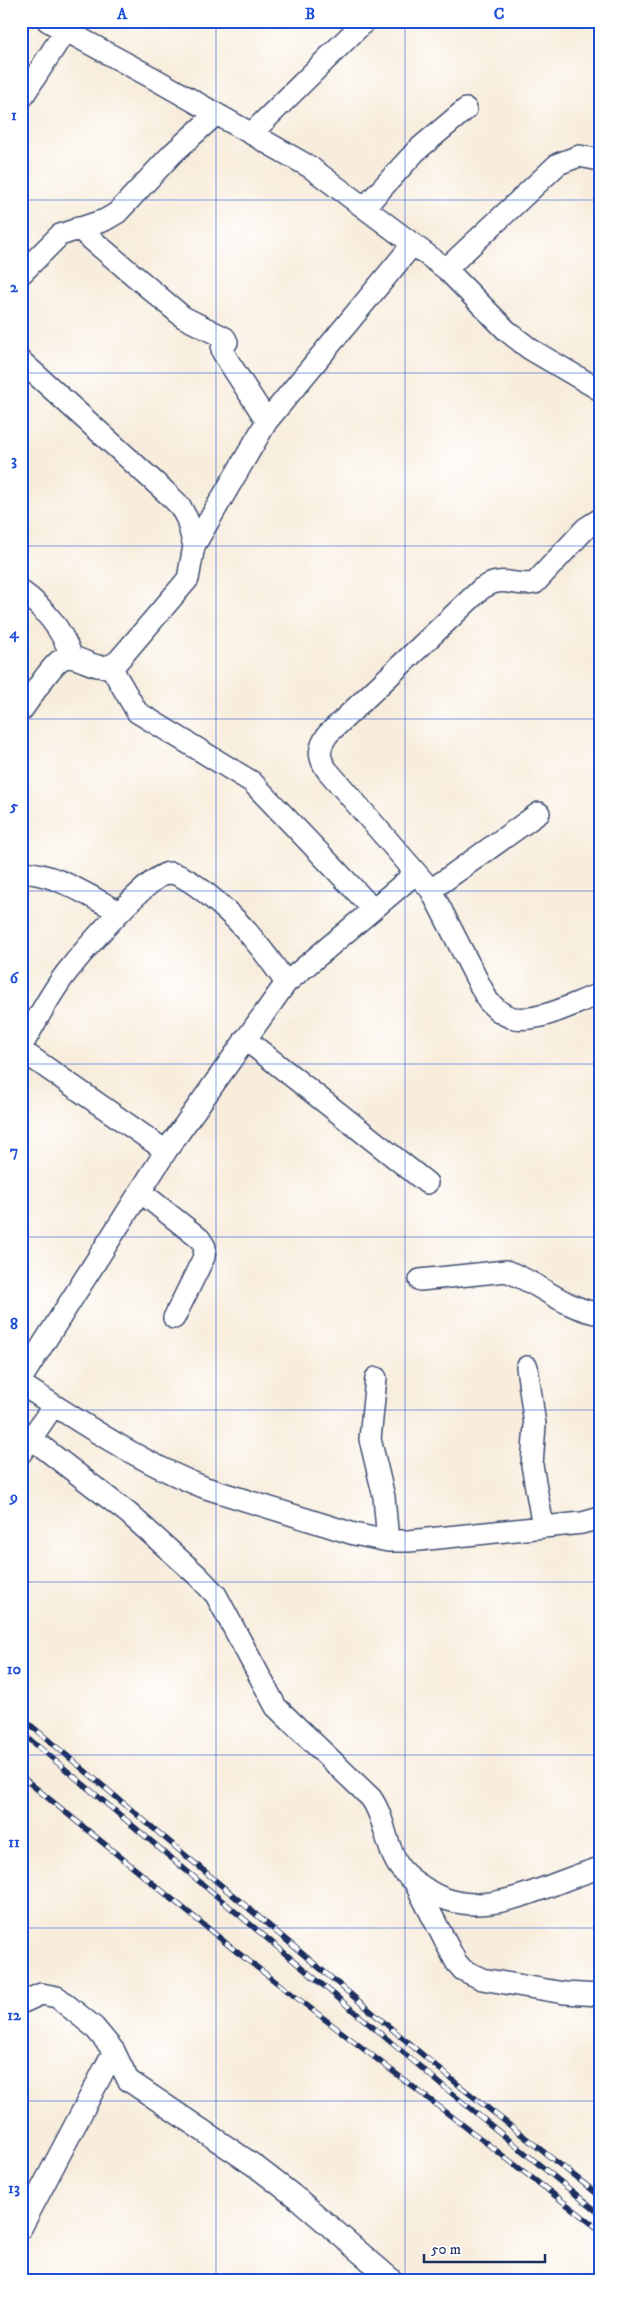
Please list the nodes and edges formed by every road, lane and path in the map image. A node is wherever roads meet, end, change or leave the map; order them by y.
1 (365, 21) edge
2 (56, 26) edge
3 (21, 99) edge
4 (466, 109) dead end
5 (215, 115) junction
6 (252, 133) junction
7 (600, 160) edge
8 (365, 207) junction
9 (78, 228) junction
10 (413, 244) junction
11 (446, 270) junction
12 (21, 274) edge
13 (21, 361) edge
14 (600, 390) edge
15 (267, 421) junction
16 (600, 519) edge
17 (194, 546) junction
18 (21, 591) edge
19 (72, 657) junction
20 (111, 667) junction
21 (22, 708) edge
22 (539, 813) dead end
23 (21, 872) edge
24 (416, 873) junction
25 (431, 890) junction
26 (373, 909) junction
27 (120, 912) junction
28 (286, 983) junction
29 (600, 994) edge
30 (245, 1039) junction
31 (21, 1048) edge
32 (166, 1151) junction
33 (427, 1183) dead end
34 (141, 1192) junction
35 (420, 1280) dead end
36 (600, 1314) edge
37 (174, 1318) dead end
38 (527, 1367) dead end
39 (376, 1378) dead end
40 (21, 1379) edge
41 (21, 1384) edge
42 (54, 1405) junction
43 (26, 1446) edge
44 (594, 1522) edge
45 (543, 1527) junction
46 (388, 1541) junction
47 (600, 1868) edge
48 (414, 1880) junction
49 (600, 1994) edge
50 (21, 2003) edge
51 (114, 2051) junction
52 (21, 2228) edge
53 (392, 2280) edge

1 - 6 street
2 - 3 street
2 - 5 street
4 - 8 street
5 - 6 street
5 - 9 street
6 - 8 street
7 - 11 street
8 - 10 street
9 - 12 street
9 - 15 street
10 - 11 street
10 - 15 street
11 - 14 street
13 - 17 street
15 - 17 street
16 - 24 street
17 - 20 street
18 - 19 street
19 - 20 street
19 - 21 street
20 - 26 street
22 - 25 street
23 - 27 street
24 - 25 street
24 - 26 street
25 - 29 street
26 - 28 street
27 - 28 street
27 - 31 street
28 - 30 street
30 - 32 street
30 - 33 street
31 - 32 street
32 - 34 street
34 - 37 street
34 - 40 street
35 - 36 street
38 - 45 street
39 - 46 street
41 - 42 street
42 - 43 street
42 - 46 street
43 - 48 street
44 - 45 street
45 - 46 street
47 - 48 street
48 - 49 street
50 - 51 street
51 - 52 street
51 - 53 street

